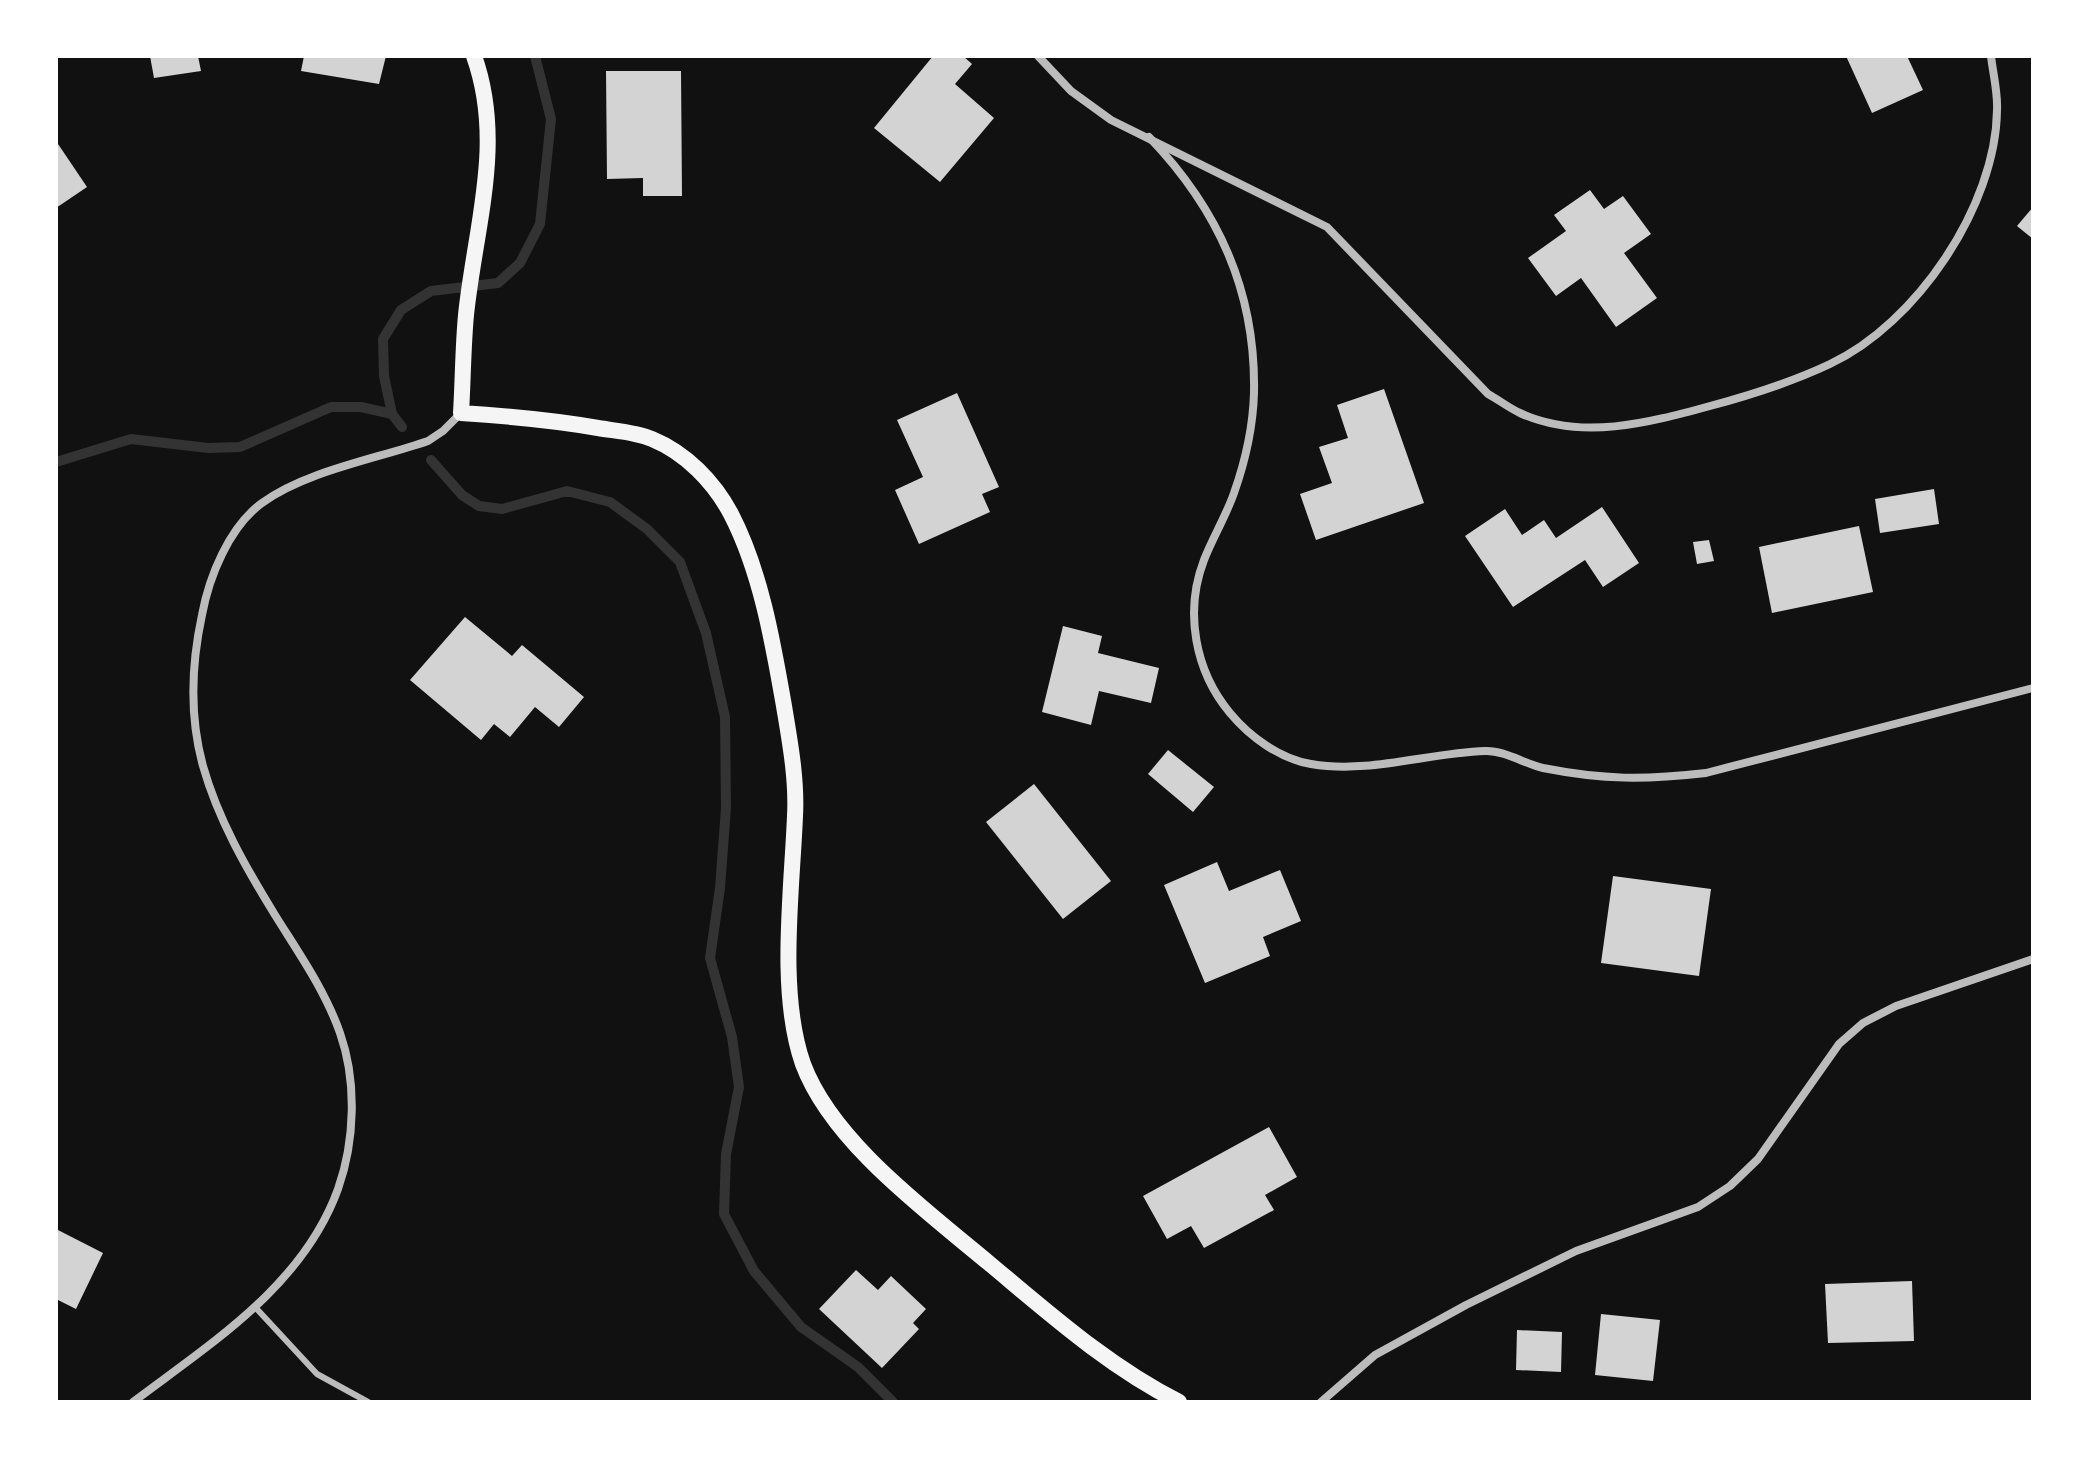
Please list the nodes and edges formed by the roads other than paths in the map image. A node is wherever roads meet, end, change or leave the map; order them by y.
1 (474, 56) edge
2 (1038, 56) edge
3 (1991, 56) edge
4 (1149, 137) junction
5 (461, 413) junction
6 (2033, 688) edge
7 (2033, 959) edge
8 (255, 1307) junction
9 (133, 1402) edge
10 (368, 1402) edge
11 (1179, 1402) edge
12 (1321, 1402) edge

1 - 5 main road
2 - 4 street
3 - 4 street
4 - 6 street
5 - 8 street
5 - 11 main road
7 - 12 street
8 - 9 street
8 - 10 lane

